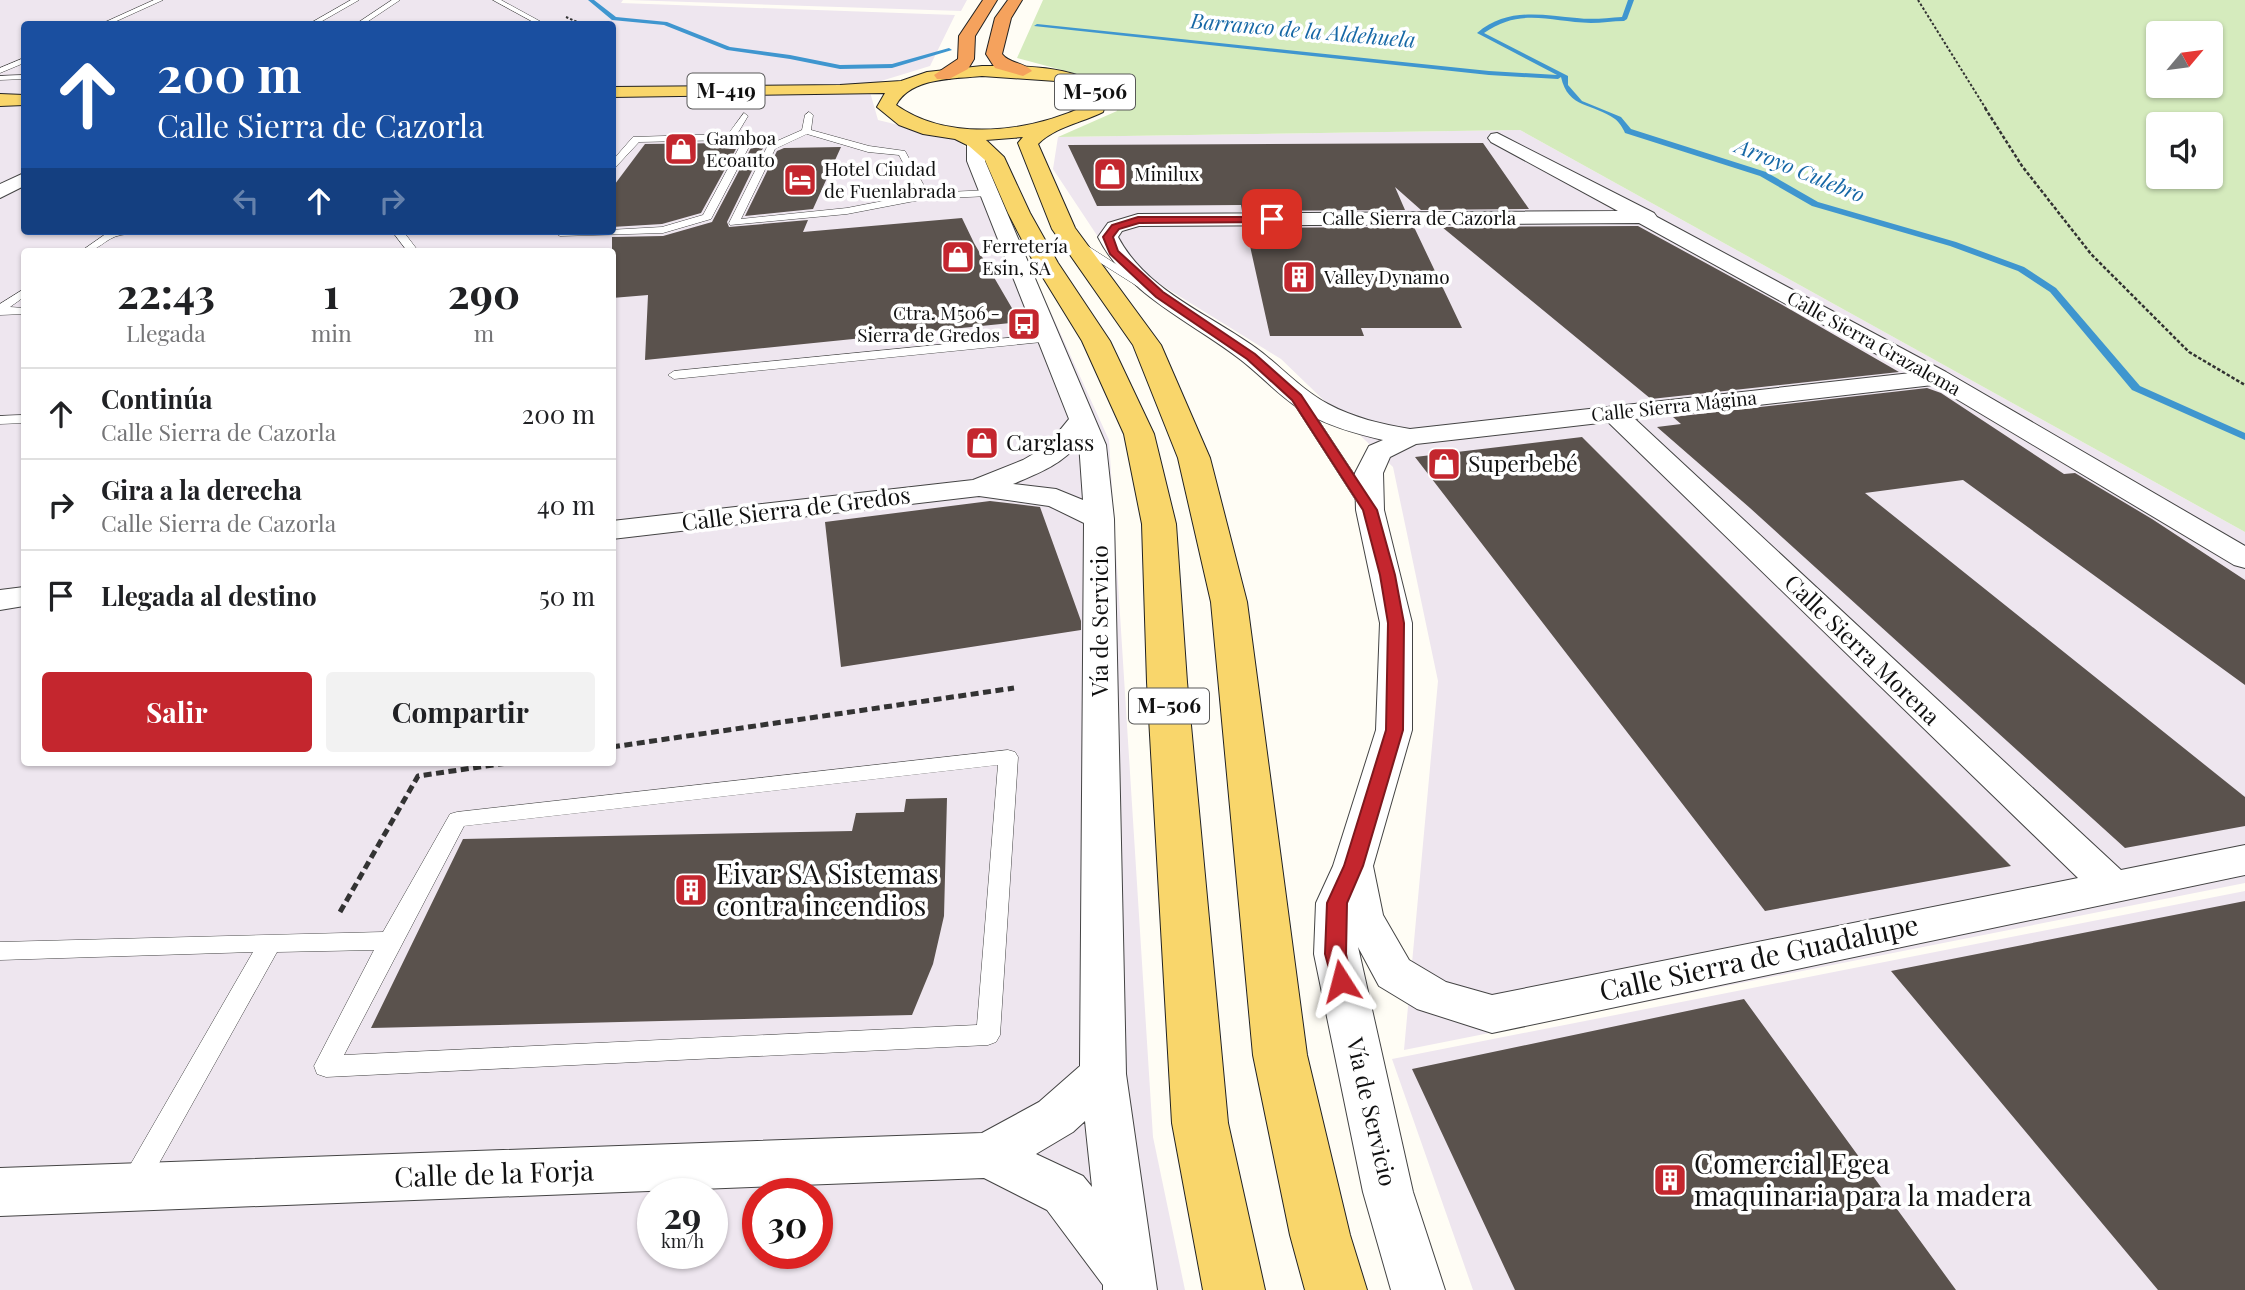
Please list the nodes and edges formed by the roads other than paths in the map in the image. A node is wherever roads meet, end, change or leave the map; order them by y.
1 (159, 0) edge
2 (356, 0) edge
3 (397, 0) edge
4 (496, 0) edge
5 (990, 0) edge
6 (1015, 0) edge
7 (112, 21) edge
8 (318, 21) edge
9 (365, 21) edge
10 (535, 21) edge
11 (21, 61) edge
12 (0, 71) edge
13 (1023, 71) junction
14 (943, 75) junction
15 (21, 77) edge
16 (0, 78) edge
17 (904, 86) junction
18 (743, 91) junction
19 (616, 93) edge
20 (0, 100) edge
21 (21, 100) edge
22 (866, 114) dead end
23 (830, 115) dead end
24 (751, 116) joint
25 (783, 116) dead end
26 (897, 118) junction
27 (808, 123) junction
28 (1042, 129) junction
29 (956, 132) junction
30 (731, 137) junction
31 (1497, 138) dead end
32 (616, 163) edge
33 (986, 164) junction
34 (21, 181) edge
35 (0, 192) edge
36 (925, 196) junction
37 (1647, 217) junction
38 (616, 231) edge
39 (111, 235) edge
40 (1074, 242) junction
41 (91, 248) edge
42 (21, 294) edge
43 (1159, 295) junction
44 (0, 310) edge
45 (21, 311) edge
46 (1048, 338) junction
47 (674, 375) dead end
48 (1937, 377) junction
49 (1297, 398) junction
50 (1613, 413) junction
51 (21, 419) edge
52 (0, 420) edge
53 (1082, 421) junction
54 (1410, 437) junction
55 (979, 488) junction
56 (1370, 510) junction
57 (1099, 519) junction
58 (616, 530) edge
59 (2245, 559) edge
60 (21, 597) edge
61 (0, 600) edge
62 (2245, 860) edge
63 (1353, 866) junction
64 (2112, 886) junction
65 (390, 941) junction
66 (270, 943) junction
67 (0, 951) edge
68 (1103, 1074) junction
69 (988, 1155) junction
70 (131, 1187) junction
71 (0, 1192) edge
72 (1129, 1282) edge
73 (1234, 1290) edge
74 (1336, 1290) edge
75 (1418, 1290) edge

1 - 7 lane
2 - 8 lane
3 - 9 lane
4 - 10 lane
5 - 14 highway, M-506
6 - 13 highway, M-506
11 - 12 lane
13 - 14 main road, M-506
13 - 28 main road, M-506
14 - 17 main road, M-506
15 - 16 lane
17 - 18 main road, M-419
17 - 26 main road
18 - 19 main road, M-419
18 - 24 main road, M-419
20 - 21 main road
22 - 26 main road
23 - 27 main road, M-419
24 - 30 lane
25 - 27 main road, M-419
26 - 29 main road, M-506
27 - 36 lane
27 - 36 lane
28 - 29 main road, M-506
28 - 40 main road, M-506
29 - 33 main road, M-506
30 - 32 lane
30 - 38 lane
31 - 37 street, Calle Sierra Grazalema
33 - 36 lane
33 - 46 street, Vía de Servicio
33 - 73 main road, M-506
34 - 35 street
37 - 43 street, Calle Sierra de Cazorla
37 - 48 street, Calle Sierra Grazalema
39 - 41 lane
40 - 43 lane, Vía de Servicio
40 - 74 main road, M-506
42 - 44 lane
43 - 49 street, Vía de Servicio
44 - 45 lane
46 - 47 lane
46 - 53 street, Vía de Servicio
48 - 50 street, Calle Sierra Mágina
48 - 59 street, Calle Sierra Grazalema
49 - 54 street, Calle Sierra Mágina
49 - 56 lane, Vía de Servicio
50 - 54 street, Calle Sierra Mágina
50 - 64 street, Calle Sierra Morena
51 - 52 lane
53 - 55 street, Calle Sierra de Gredos
53 - 57 street, Vía de Servicio
54 - 56 street, Calle Sierra Mágina
55 - 57 street, Calle Sierra de Gredos
55 - 58 street, Calle Sierra de Gredos
56 - 63 street, Vía de Servicio
57 - 68 street, Vía de Servicio
60 - 61 street
62 - 64 street, Calle Sierra de Guadalupe
63 - 64 street, Calle Sierra de Guadalupe
63 - 75 street, Vía de Servicio
65 - 65 lane
65 - 66 lane
66 - 67 lane
66 - 70 lane
68 - 69 street, Calle de la Forja
68 - 72 street, Vía de Servicio
69 - 70 street, Calle de la Forja
69 - 72 street, Calle de la Forja
70 - 71 street, Calle de la Forja

